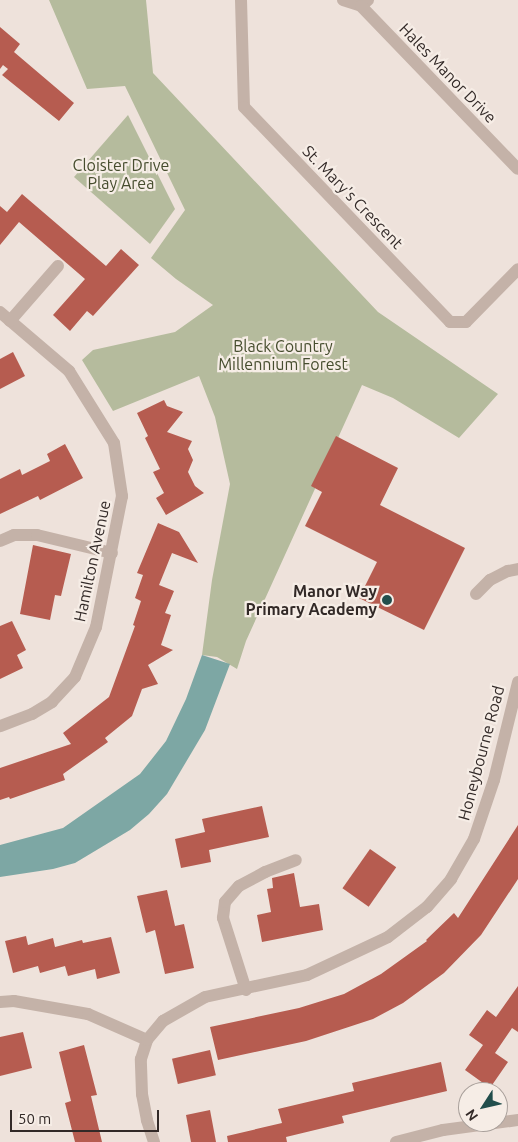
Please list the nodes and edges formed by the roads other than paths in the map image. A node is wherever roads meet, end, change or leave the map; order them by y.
1 (241, 0) edge
2 (343, 0) edge
3 (365, 3) edge
4 (518, 169) edge
5 (58, 266) dead end
6 (518, 269) edge
7 (5, 317) edge
8 (0, 541) edge
9 (112, 553) junction
10 (518, 569) edge
11 (476, 594) dead end
12 (518, 682) edge
13 (0, 726) edge
14 (296, 860) dead end
15 (246, 990) junction
16 (0, 1002) edge
17 (147, 1040) junction
18 (518, 1120) edge
19 (154, 1142) edge
20 (396, 1142) edge

1 - 6 street, St. Mary's Crescent
2 - 3 street
3 - 4 street, Hales Manor Drive
5 - 7 street
7 - 9 street, Hamilton Avenue
8 - 9 street
9 - 13 street, Hamilton Avenue
10 - 11 street
12 - 15 street, Honeybourne Road
14 - 15 street
15 - 17 street, Honeybourne Road
16 - 17 street
17 - 19 street, Honeybourne Road
18 - 20 street

